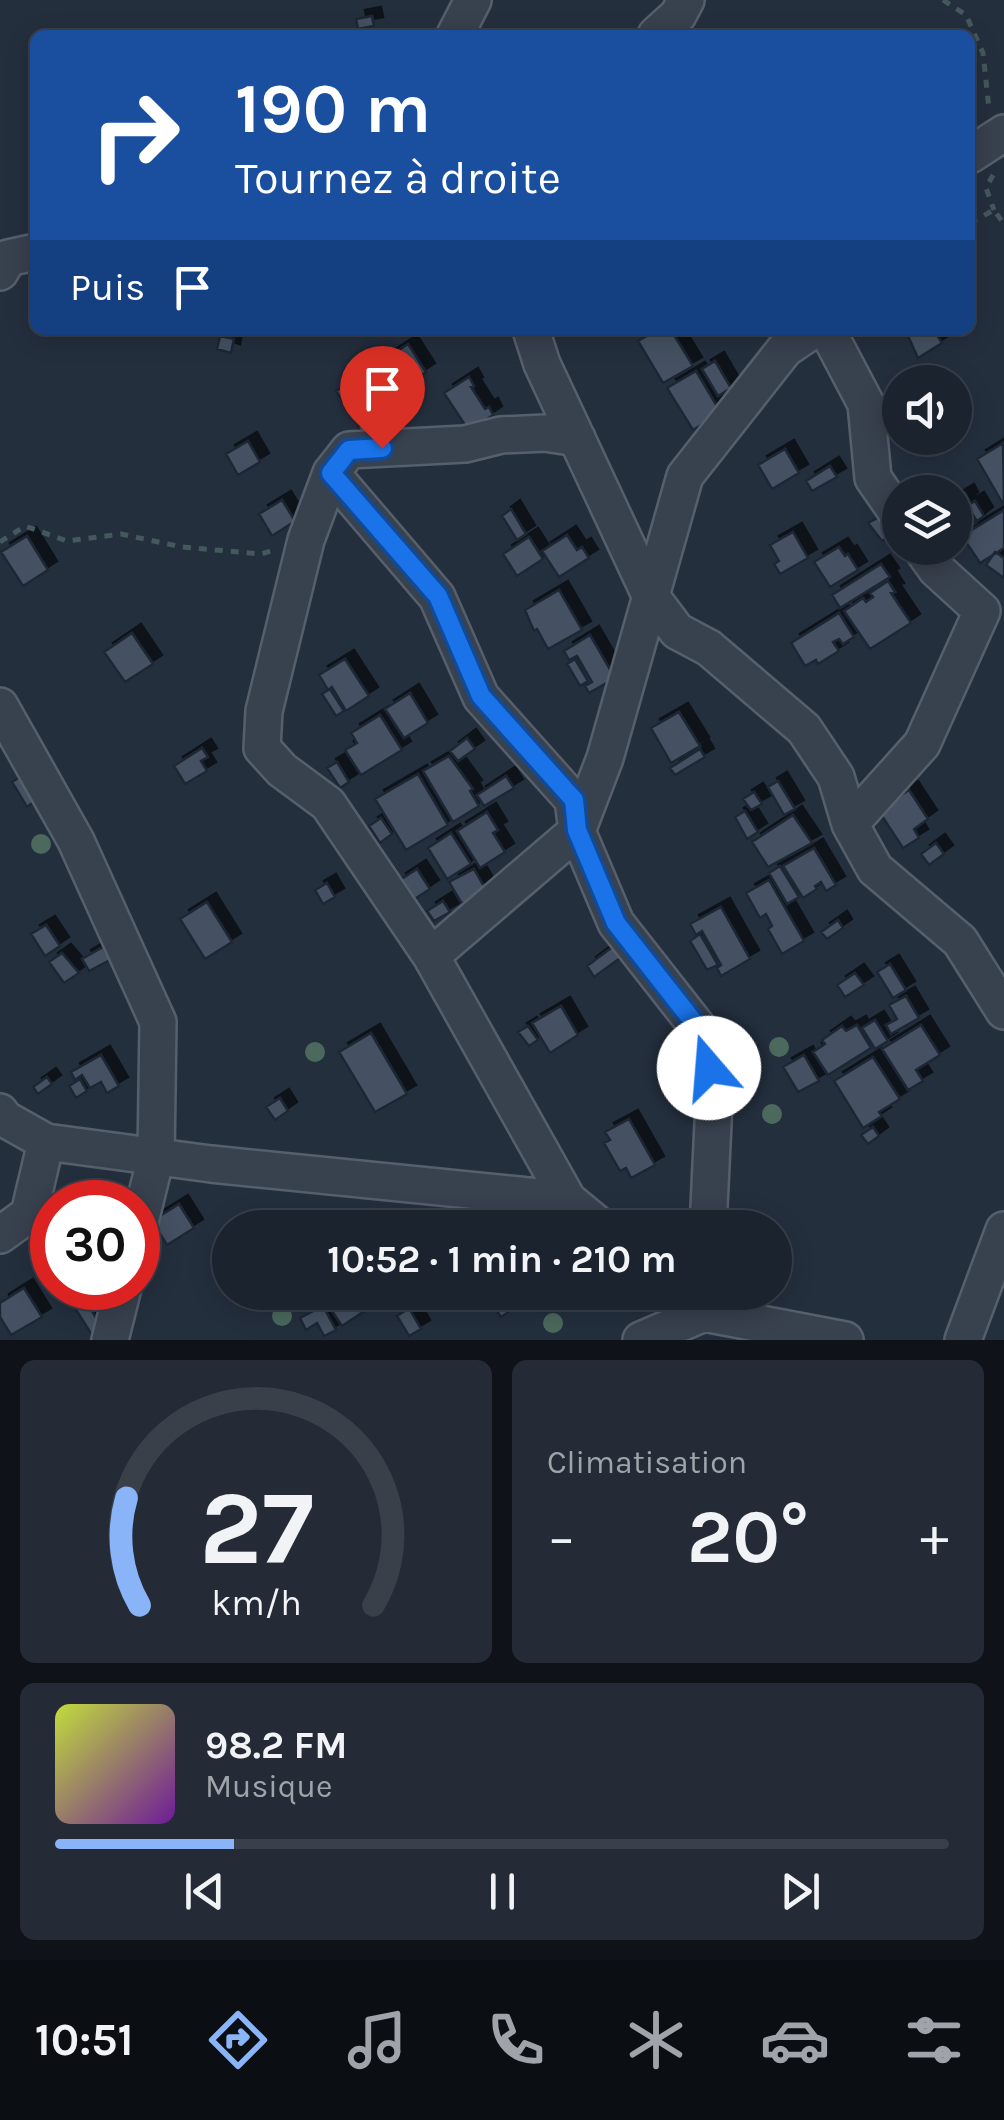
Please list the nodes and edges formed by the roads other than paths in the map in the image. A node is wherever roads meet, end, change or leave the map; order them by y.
1 (473, 0) edge
2 (686, 0) edge
3 (458, 30) edge
4 (662, 30) edge
5 (532, 335) edge
6 (806, 335) edge
7 (831, 335) edge
8 (577, 438) junction
9 (331, 473) junction
10 (882, 491) edge
11 (933, 565) edge
12 (650, 595) junction
13 (0, 706) edge
14 (850, 824) junction
15 (577, 830) junction
16 (431, 956) junction
17 (1004, 1011) edge
18 (0, 1112) edge
19 (46, 1142) junction
20 (156, 1157) junction
21 (150, 1180) edge
22 (568, 1200) junction
23 (580, 1210) edge
24 (709, 1210) edge
25 (1004, 1230) edge
26 (0, 1234) edge
27 (118, 1310) edge
28 (702, 1310) edge
29 (709, 1310) edge
30 (110, 1340) edge
31 (641, 1340) edge
32 (845, 1340) edge
33 (963, 1340) edge

1 - 3 street
2 - 4 street
5 - 8 street
6 - 12 street
7 - 10 street
8 - 9 street
8 - 12 street
9 - 15 street
9 - 16 street
11 - 14 street
12 - 14 street
12 - 15 street
13 - 20 street
14 - 17 street
15 - 16 street
15 - 24 street
16 - 22 street
18 - 19 street
19 - 20 street
19 - 26 street
20 - 21 street
20 - 22 street
22 - 23 street
25 - 33 street
27 - 30 street
28 - 31 street
29 - 32 street

